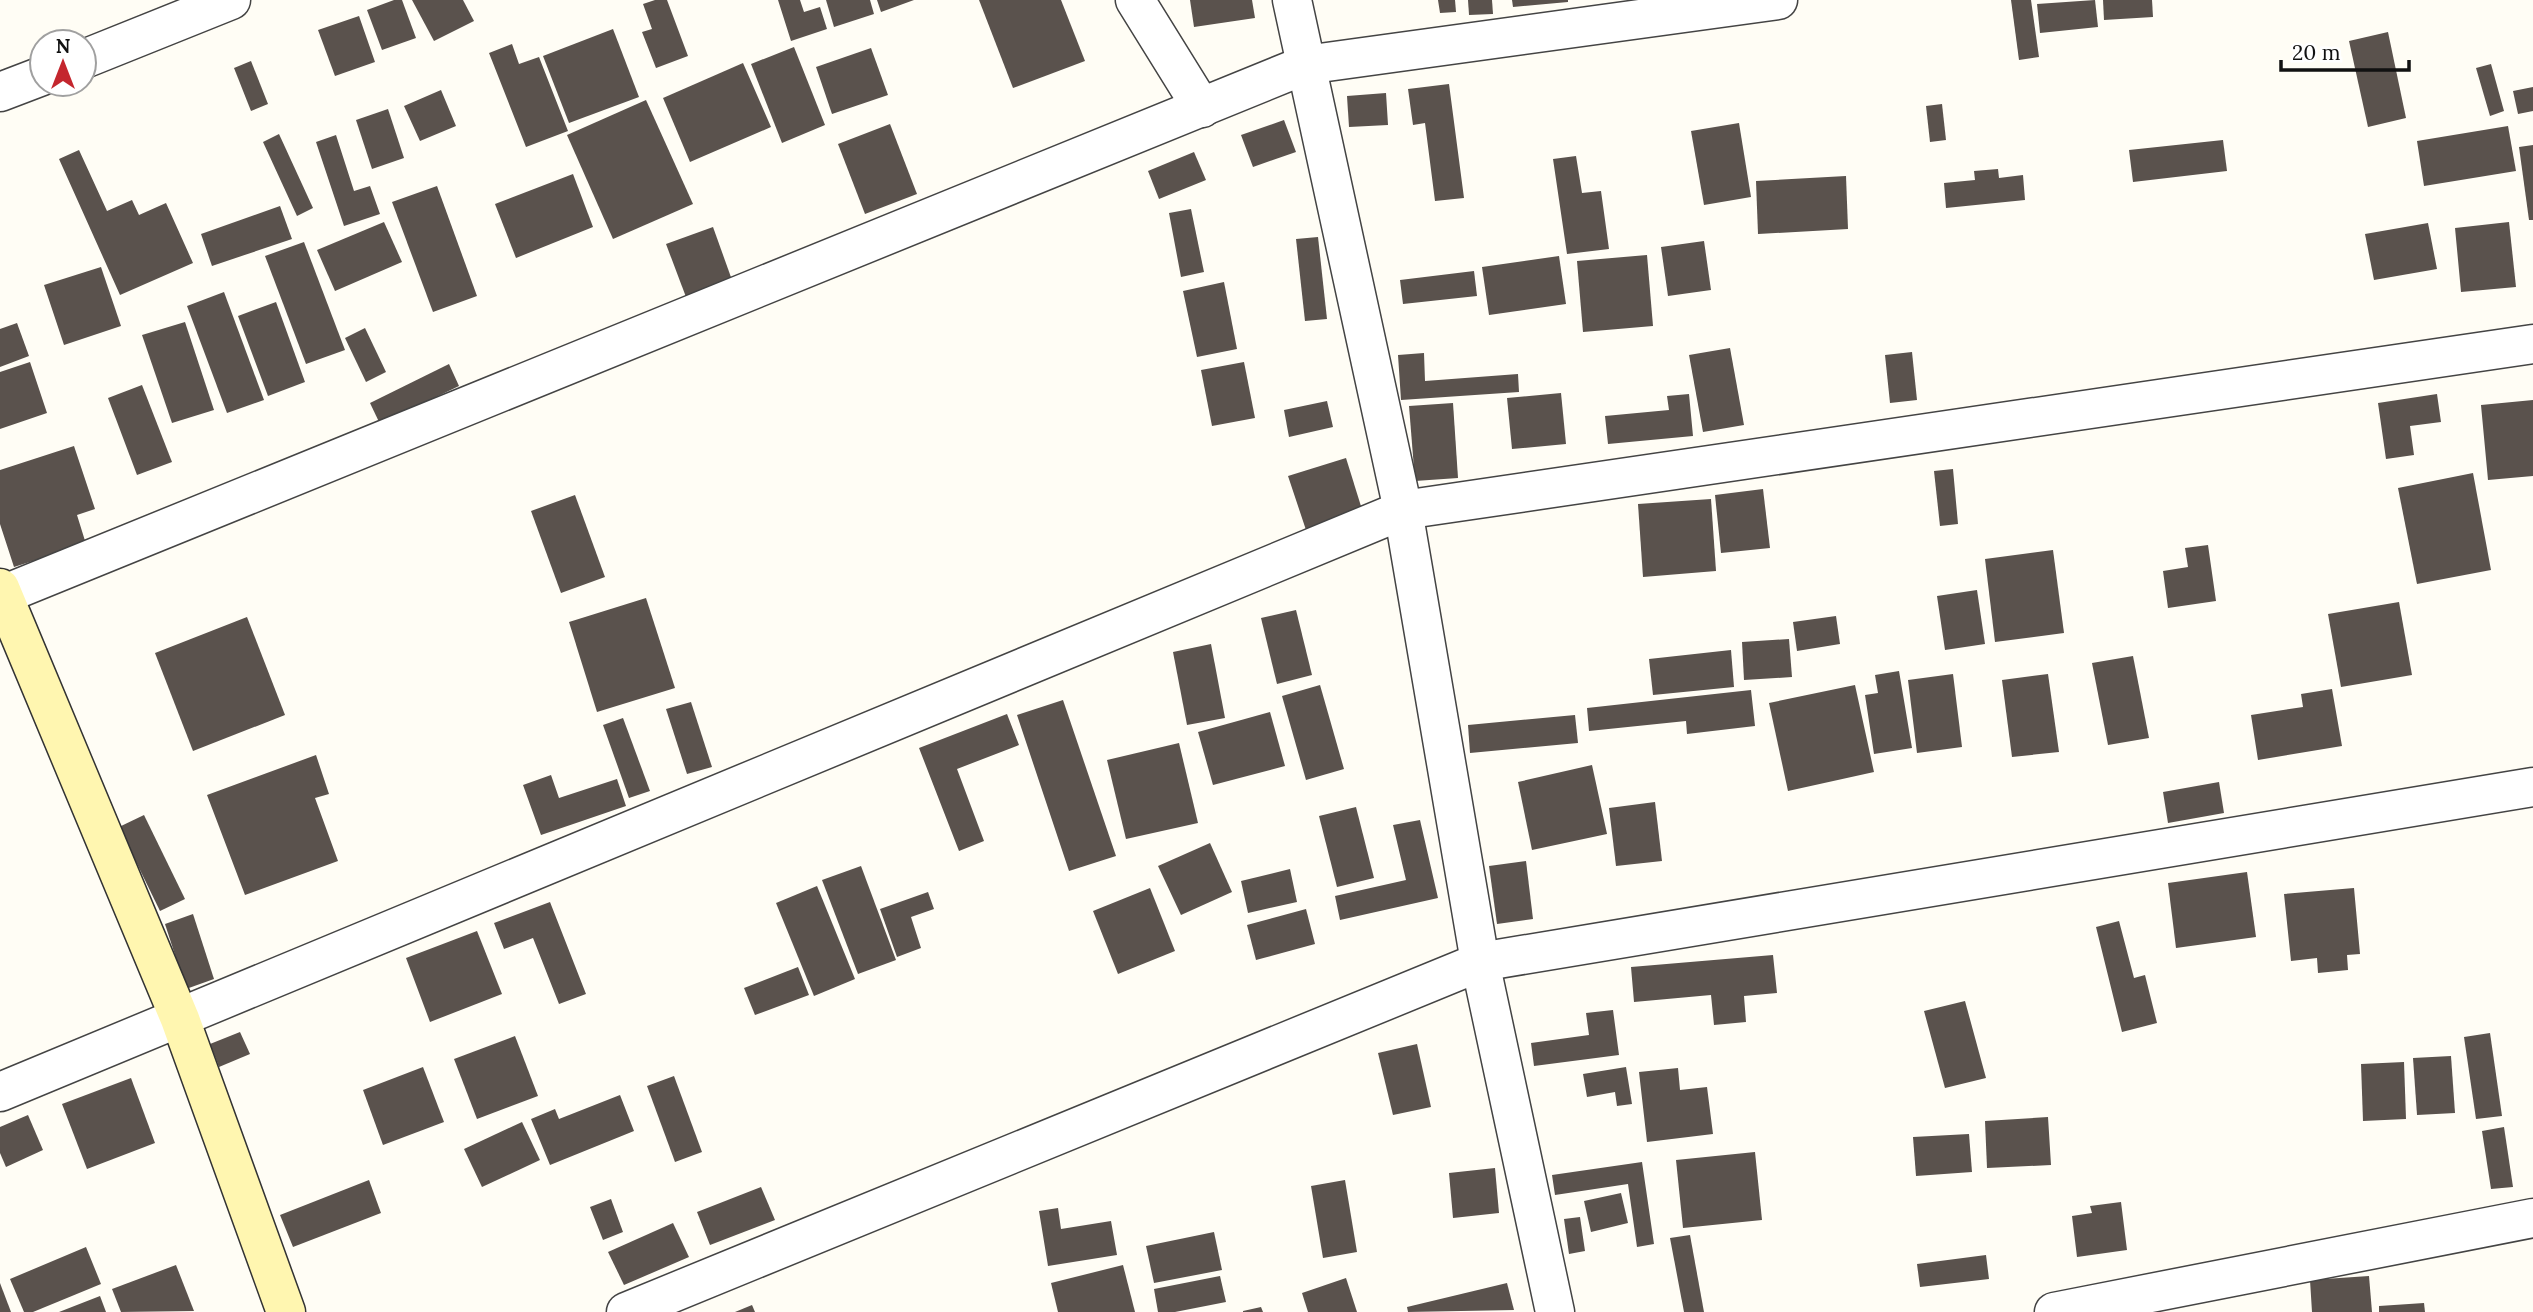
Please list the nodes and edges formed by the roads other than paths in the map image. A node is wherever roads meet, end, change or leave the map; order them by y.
1 (231, 0) edge
2 (1135, 0) edge
3 (1292, 0) edge
4 (1778, 0) edge
5 (98, 53) edge
6 (1305, 65) junction
7 (28, 81) edge
8 (0, 92) edge
9 (1202, 108) junction
10 (2533, 344) edge
11 (1403, 510) junction
12 (1, 593) edge
13 (2533, 787) edge
14 (1480, 962) junction
15 (180, 1019) junction
16 (0, 1092) edge
17 (2533, 1219) edge
18 (286, 1312) edge
19 (626, 1312) edge
20 (1555, 1312) edge
21 (2054, 1312) edge

1 - 5 street
2 - 9 street
3 - 6 street
4 - 6 street
6 - 9 street
6 - 11 street
7 - 8 street
9 - 12 street
10 - 11 street
11 - 14 street
11 - 15 street
12 - 15 main road
13 - 14 street
14 - 19 street
14 - 20 street
15 - 16 street
15 - 18 main road
17 - 21 street

